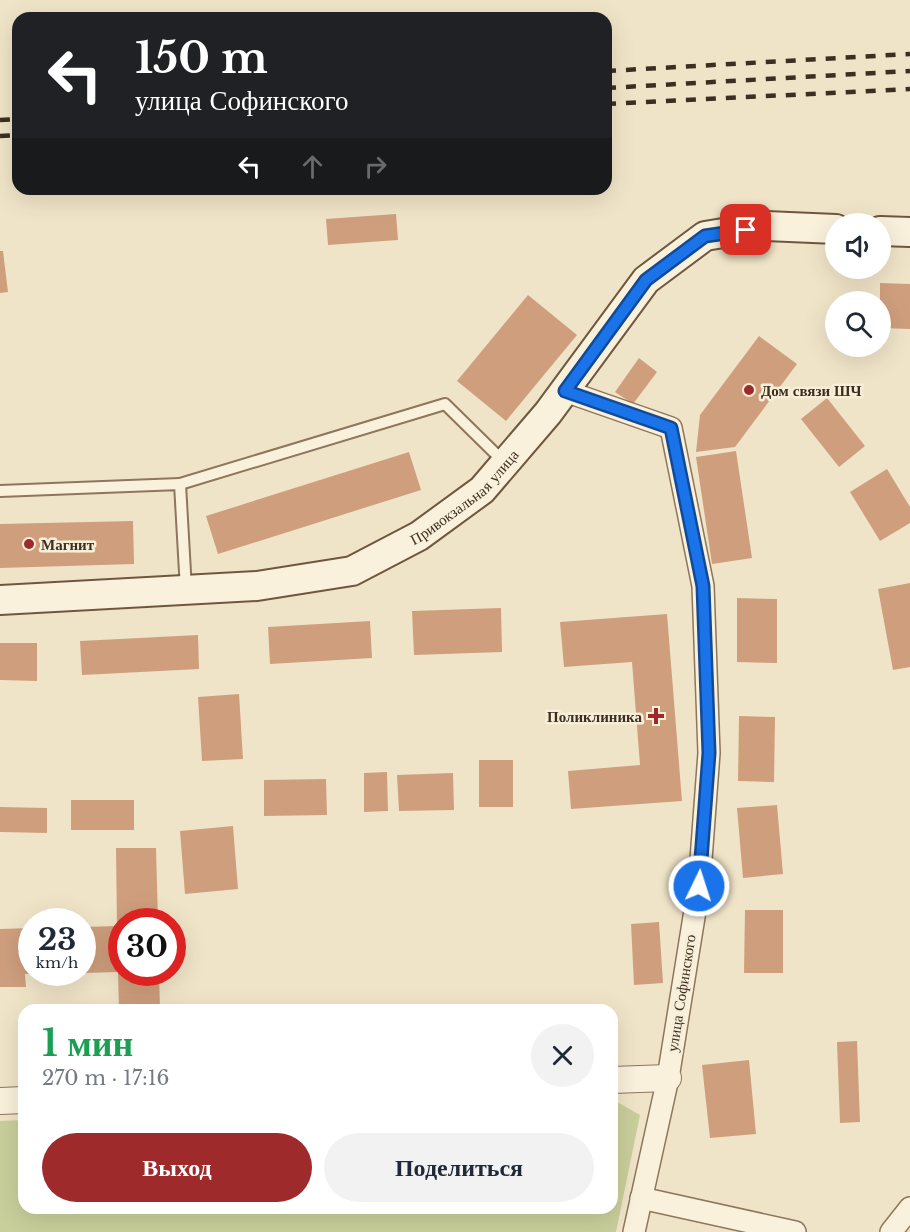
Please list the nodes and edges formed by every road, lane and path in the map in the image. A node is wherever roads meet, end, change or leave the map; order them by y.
1 (825, 229) edge
2 (891, 231) edge
3 (910, 232) edge
4 (565, 391) junction
5 (505, 463) junction
6 (180, 484) junction
7 (0, 491) edge
8 (186, 590) junction
9 (0, 600) edge
10 (668, 1078) junction
11 (618, 1080) edge
12 (18, 1100) edge
13 (0, 1101) edge
14 (641, 1198) junction
15 (910, 1208) edge
16 (634, 1232) edge
17 (795, 1232) edge
18 (891, 1232) edge

1 - 4 main road, Привокзальная улица
2 - 3 main road
4 - 5 main road, Привокзальная улица
4 - 10 street, улица Софинского
5 - 6 lane
5 - 8 main road, Привокзальная улица
6 - 7 lane
6 - 8 lane
8 - 9 main road, Привокзальная улица
10 - 11 street
10 - 14 street
12 - 13 street
14 - 16 street
14 - 17 street
15 - 18 street

